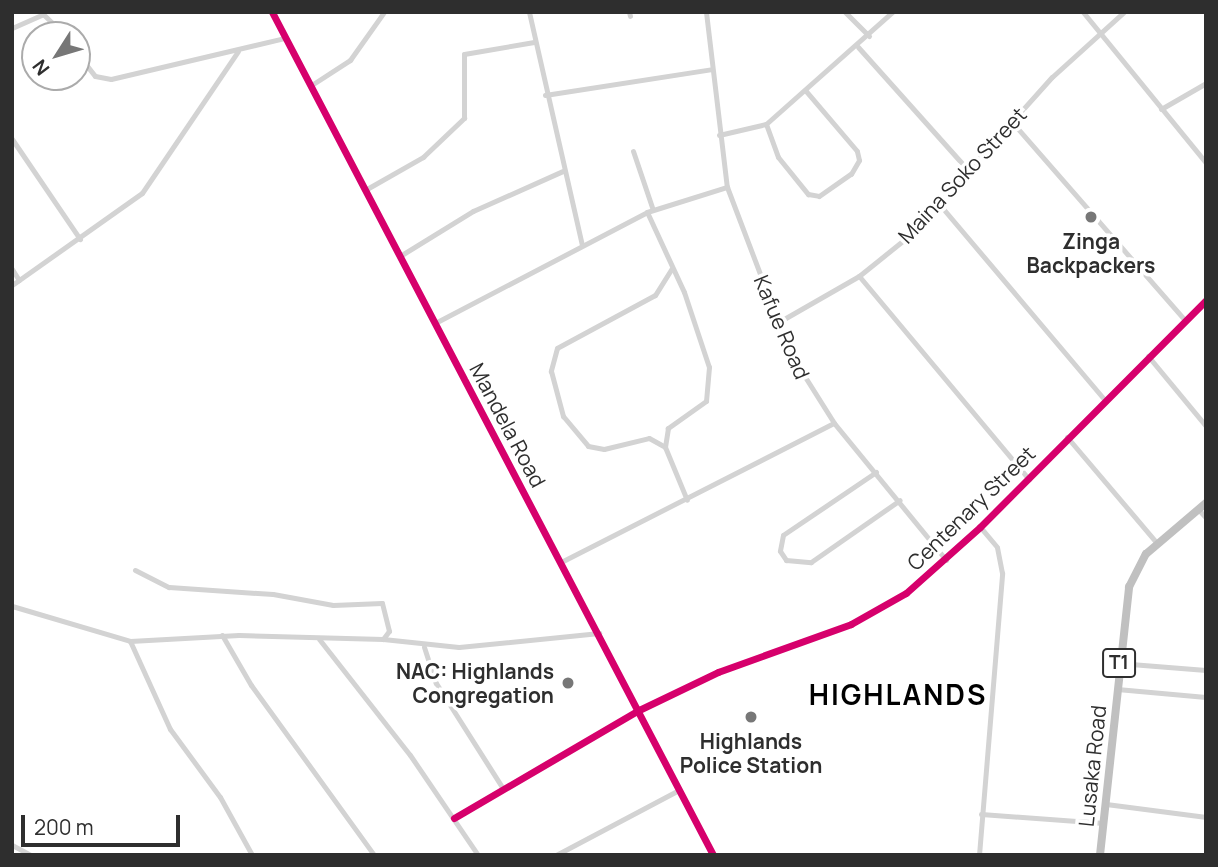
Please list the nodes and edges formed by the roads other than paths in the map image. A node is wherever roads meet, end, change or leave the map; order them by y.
1 (271, 12) edge
2 (384, 12) edge
3 (529, 12) edge
4 (706, 12) edge
5 (845, 12) edge
6 (892, 12) edge
7 (1083, 12) edge
8 (1124, 12) edge
9 (42, 13) edge
10 (12, 28) edge
11 (1098, 31) junction
12 (869, 36) junction
13 (285, 38) junction
14 (534, 42) junction
15 (858, 47) junction
16 (239, 51) junction
17 (712, 69) junction
18 (91, 71) edge
19 (1206, 83) edge
20 (310, 86) junction
21 (806, 91) junction
22 (545, 95) junction
23 (1161, 108) junction
24 (1012, 122) junction
25 (766, 124) junction
26 (719, 135) junction
27 (12, 139) edge
28 (633, 151) dead end
29 (1206, 163) edge
30 (563, 171) junction
31 (969, 171) junction
32 (727, 187) junction
33 (365, 190) junction
34 (940, 205) junction
35 (650, 211) junction
36 (80, 239) junction
37 (582, 246) junction
38 (400, 256) junction
39 (672, 268) junction
40 (12, 269) edge
41 (859, 276) junction
42 (19, 280) junction
43 (12, 285) edge
44 (1206, 300) edge
45 (1185, 320) junction
46 (435, 323) junction
47 (777, 323) junction
48 (1148, 356) junction
49 (1104, 398) junction
50 (834, 423) junction
51 (1206, 425) edge
52 (1067, 437) junction
53 (665, 447) junction
54 (876, 472) junction
55 (1029, 479) junction
56 (687, 500) junction
57 (900, 500) junction
58 (1202, 506) edge
59 (1206, 518) edge
60 (980, 527) junction
61 (1157, 543) junction
62 (946, 560) junction
63 (561, 562) junction
64 (135, 570) dead end
65 (12, 606) edge
66 (598, 633) junction
67 (222, 635) junction
68 (319, 639) junction
69 (383, 639) junction
70 (130, 642) junction
71 (424, 647) junction
72 (1118, 663) junction
73 (1206, 670) edge
74 (1117, 689) junction
75 (1206, 698) edge
76 (639, 710) junction
77 (502, 787) junction
78 (679, 790) junction
79 (1105, 804) junction
80 (981, 814) junction
81 (1206, 817) edge
82 (454, 818) junction
83 (1104, 823) junction
84 (12, 845) edge
85 (31, 855) edge
86 (252, 855) edge
87 (374, 855) edge
88 (478, 855) edge
89 (556, 855) edge
90 (713, 855) edge
91 (979, 855) edge
92 (1100, 855) edge

1 - 13 street, Mandela Road
2 - 20 street
3 - 14 street
4 - 17 street, Kafue Road
5 - 12 street
6 - 12 street
7 - 11 street
8 - 11 street, Maina Soko Street
9 - 10 street
11 - 23 street
11 - 24 street, Maina Soko Street
12 - 15 street
13 - 16 street
13 - 20 street, Mandela Road
14 - 22 street
14 - 33 street
15 - 21 street
15 - 31 street
16 - 18 street
16 - 36 street
17 - 22 street
17 - 26 street, Kafue Road
19 - 23 street
20 - 33 street, Mandela Road
21 - 25 street
21 - 25 street
22 - 30 street
23 - 29 street
24 - 31 street, Maina Soko Street
24 - 45 street
25 - 26 street
26 - 32 street, Kafue Road
27 - 36 street
28 - 35 street
30 - 37 street
30 - 38 street
31 - 34 street, Maina Soko Street
32 - 35 street
32 - 47 street, Kafue Road
33 - 38 street, Mandela Road
34 - 41 street, Maina Soko Street
34 - 49 street
35 - 37 street
35 - 39 street
36 - 42 street
37 - 46 street
38 - 46 street, Mandela Road
39 - 53 street
39 - 53 street
40 - 42 street
41 - 47 street, Maina Soko Street
41 - 55 street
42 - 43 street
44 - 45 street, Centenary Street
45 - 48 street, Centenary Street
46 - 63 street, Mandela Road
47 - 50 street, Kafue Road
48 - 49 street, Centenary Street
48 - 51 street
49 - 52 street, Centenary Street
50 - 54 street, Kafue Road
50 - 56 street
52 - 55 street, Centenary Street
52 - 61 street
53 - 56 street
54 - 57 street, Kafue Road
54 - 57 street
55 - 60 street, Centenary Street
56 - 63 street
57 - 62 street, Kafue Road
58 - 59 street
58 - 61 highway, Lusaka Road / T1
60 - 62 street, Centenary Street
60 - 80 street
61 - 72 highway, Lusaka Road / T1
62 - 76 street, Centenary Street
63 - 66 street, Mandela Road
64 - 69 street
65 - 70 street
66 - 71 street
66 - 76 street, Mandela Road
67 - 68 street
67 - 70 street
67 - 87 street
68 - 69 street
68 - 82 street
69 - 71 street
70 - 86 street
71 - 77 street
72 - 73 street
72 - 74 highway, Lusaka Road / T1
74 - 75 street
74 - 79 highway, Lusaka Road / T1
76 - 77 street, Centenary Street
76 - 78 street, Mandela Road
77 - 82 street, Centenary Street
78 - 89 street
78 - 90 street, Mandela Road
79 - 81 street
79 - 83 highway, Lusaka Road / T1
80 - 83 street
80 - 91 street
82 - 88 street
83 - 92 highway, Lusaka Road / T1
84 - 85 street

